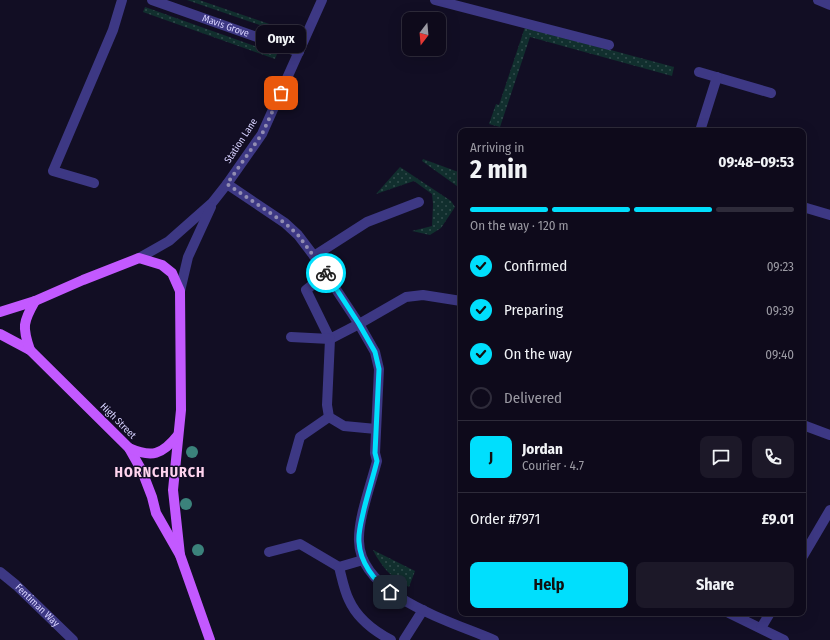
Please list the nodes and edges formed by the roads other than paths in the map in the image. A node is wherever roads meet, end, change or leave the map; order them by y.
1 (122, 0) edge
2 (152, 0) edge
3 (322, 0) edge
4 (435, 0) edge
5 (818, 0) edge
6 (830, 5) edge
7 (608, 45) dead end
8 (299, 52) junction
9 (699, 72) dead end
10 (717, 77) junction
11 (771, 93) dead end
12 (701, 128) edge
13 (94, 183) dead end
14 (227, 184) junction
15 (419, 202) dead end
16 (212, 203) junction
17 (806, 208) edge
18 (830, 215) edge
19 (314, 256) junction
20 (139, 258) junction
21 (326, 274) junction
22 (180, 291) junction
23 (35, 301) junction
24 (458, 301) edge
25 (0, 312) edge
26 (359, 324) junction
27 (0, 334) edge
28 (291, 337) dead end
29 (330, 339) junction
30 (30, 350) junction
31 (329, 417) junction
32 (806, 426) edge
33 (376, 429) junction
34 (830, 435) edge
35 (178, 436) junction
36 (129, 448) junction
37 (292, 469) dead end
38 (830, 510) edge
39 (806, 551) edge
40 (269, 552) dead end
41 (180, 555) junction
42 (363, 560) junction
43 (338, 567) junction
44 (0, 572) edge
45 (423, 610) junction
46 (735, 616) edge
47 (768, 616) edge
48 (761, 628) junction
49 (491, 639) edge
50 (73, 640) edge
51 (210, 640) edge
52 (391, 640) edge
53 (404, 640) edge
54 (784, 640) edge

1 - 13 street
2 - 8 street, Mavis Grove
3 - 8 street, Station Lane
4 - 7 street
5 - 6 street
8 - 14 street, Station Lane
9 - 10 street
10 - 11 street
10 - 12 street
14 - 16 street, Station Lane
14 - 19 street
15 - 19 street
16 - 20 street, Station Lane
16 - 22 street, Station Lane
17 - 18 street
19 - 21 street
20 - 22 main road
20 - 23 main road, Station Lane
21 - 26 street
21 - 29 street
22 - 35 main road, High Street
23 - 25 main road
23 - 30 main road
24 - 26 street
26 - 29 street
26 - 33 street
27 - 30 main road, High Street
28 - 29 street
29 - 31 street
30 - 36 main road, High Street
31 - 33 street
31 - 37 street
32 - 34 street
33 - 42 street
35 - 36 main road
35 - 41 main road, High Street
36 - 41 main road, High Street
38 - 39 street
40 - 43 street
41 - 51 main road, High Street
42 - 43 street
42 - 45 street
43 - 52 street
44 - 50 street, Fentiman Way
45 - 49 street
45 - 53 street
46 - 48 street
47 - 48 street
48 - 54 street

